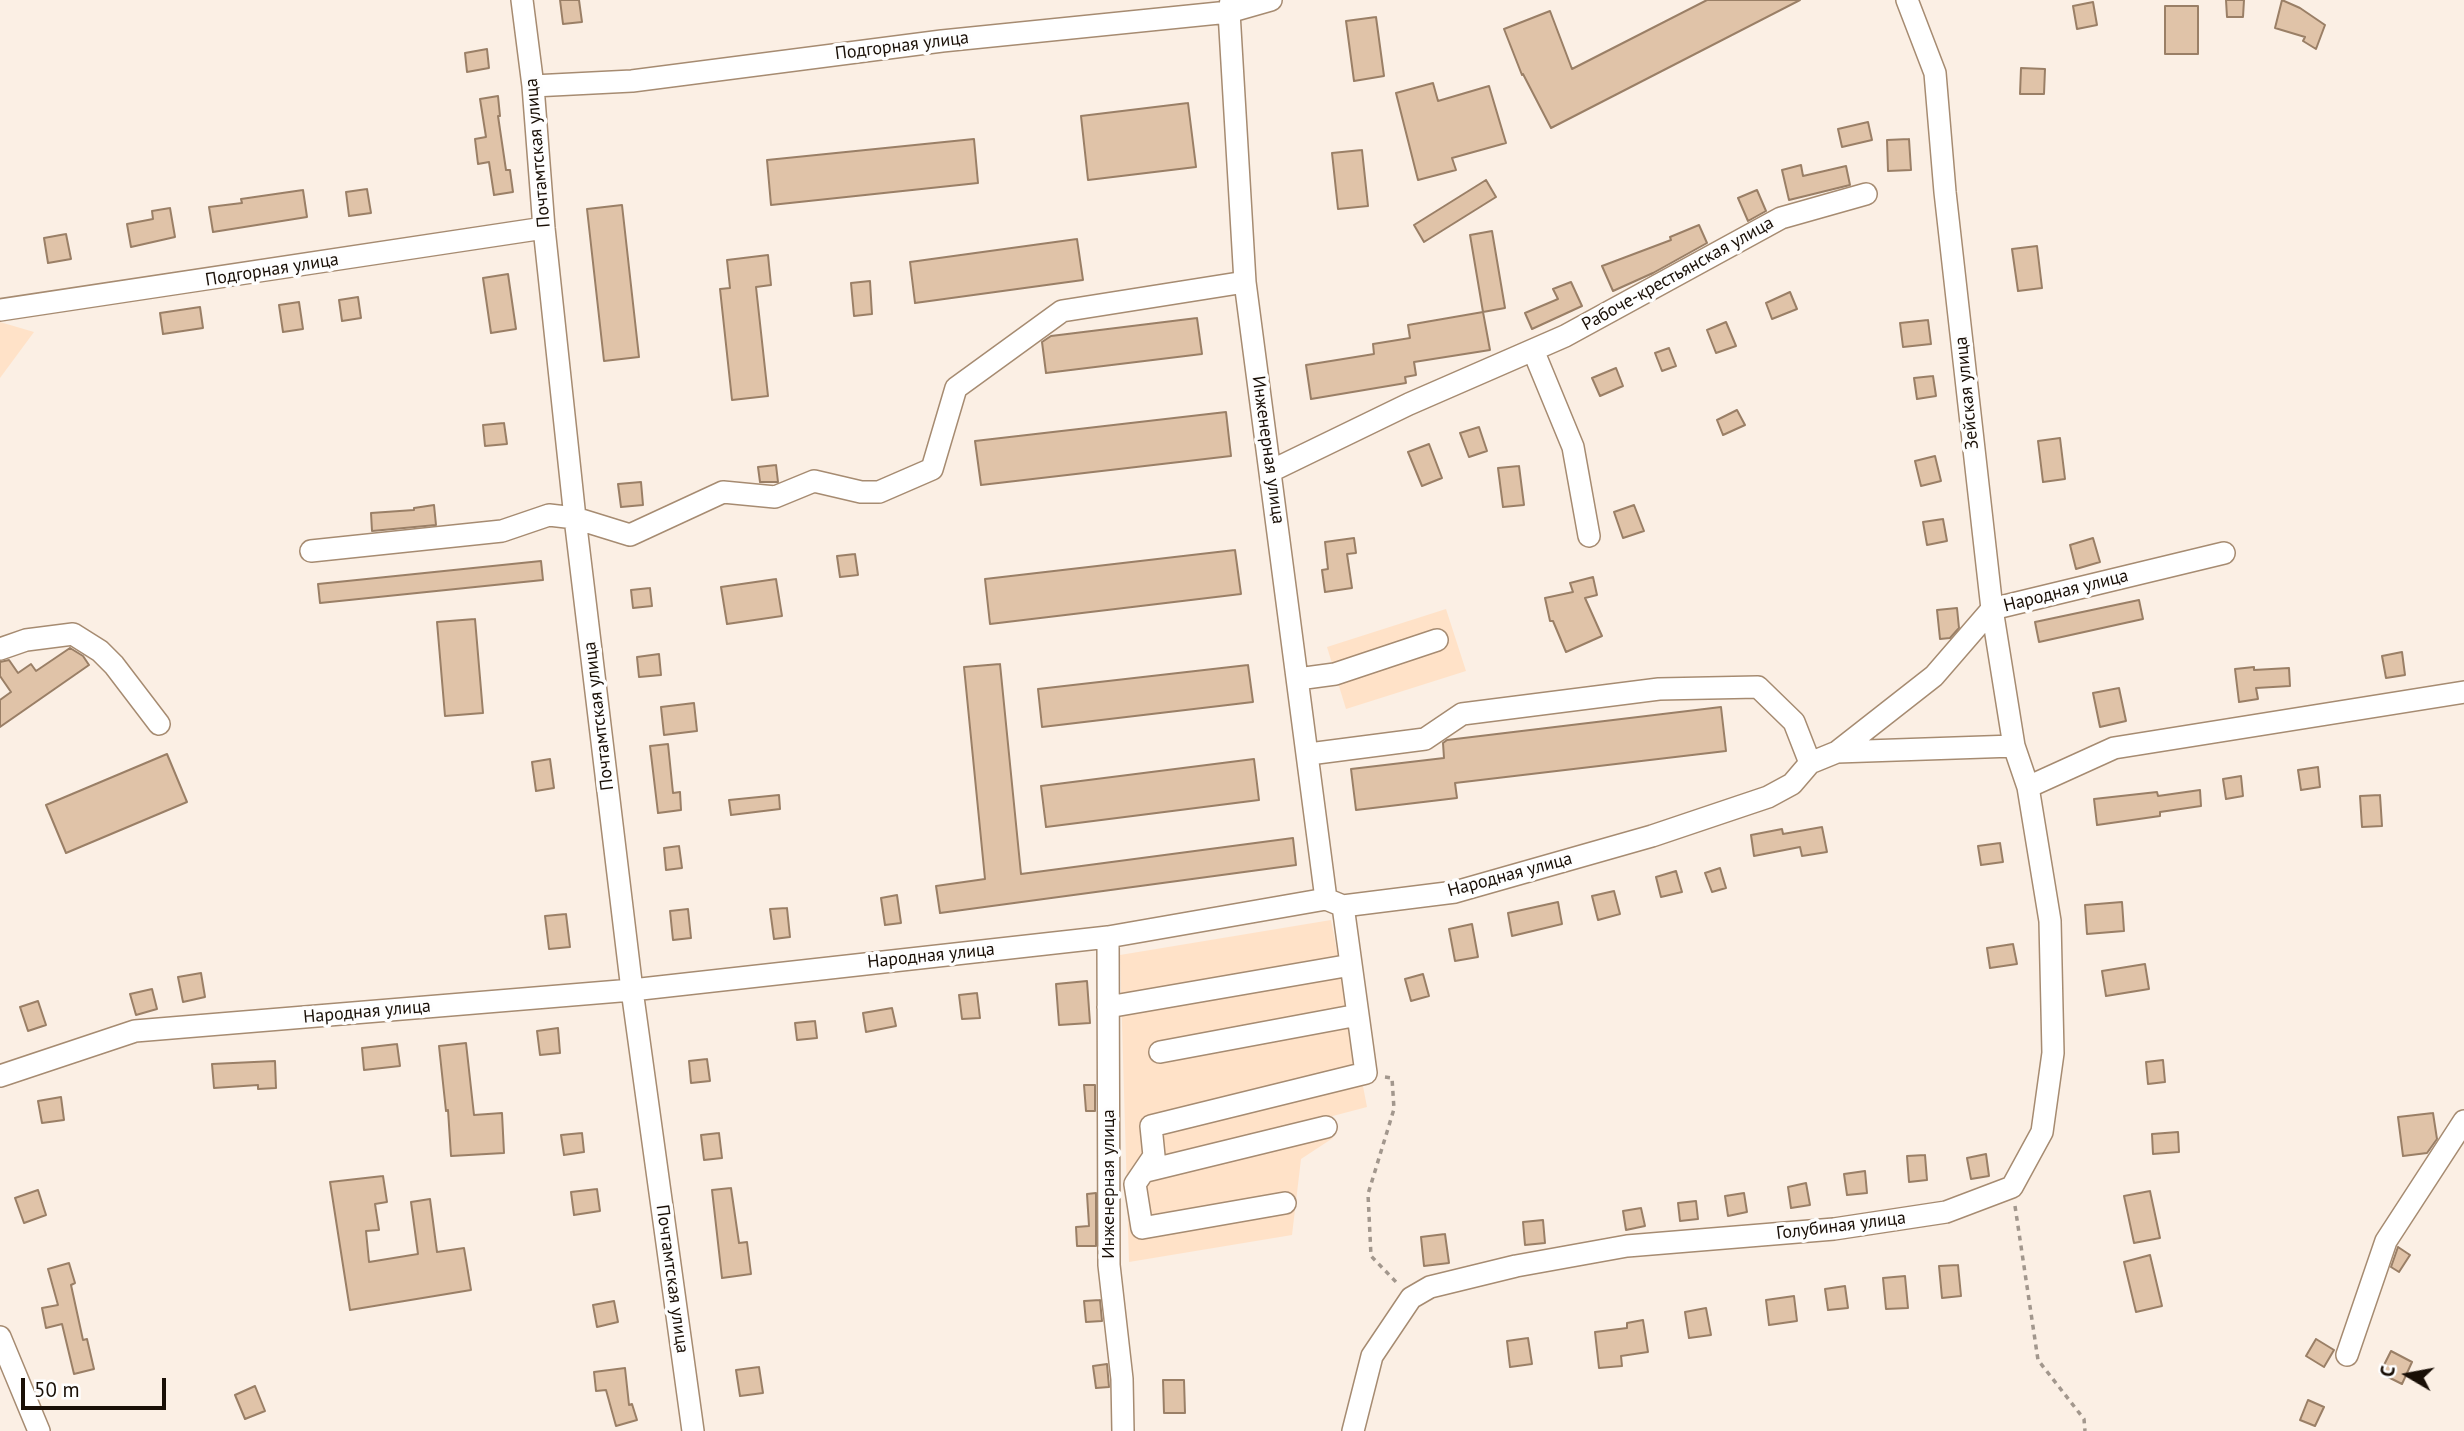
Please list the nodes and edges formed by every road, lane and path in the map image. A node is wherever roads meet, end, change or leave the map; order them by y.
1 (522, 0) edge
2 (1271, 0) edge
3 (1907, 0) edge
4 (1230, 6) edge
5 (533, 86) junction
6 (1866, 194) dead end
7 (544, 228) junction
8 (1245, 282) junction
9 (0, 310) edge
10 (1532, 350) junction
11 (1271, 471) junction
12 (575, 519) junction
13 (1589, 536) dead end
14 (311, 551) dead end
15 (2224, 552) dead end
16 (1992, 609) junction
17 (1437, 640) dead end
18 (0, 649) edge
19 (1298, 679) junction
20 (2464, 692) edge
21 (159, 724) dead end
22 (2014, 746) junction
23 (1837, 752) junction
24 (1308, 754) junction
25 (1810, 762) junction
26 (2028, 788) junction
27 (1335, 902) junction
28 (1108, 937) junction
29 (1352, 965) junction
30 (632, 990) junction
31 (1108, 1007) junction
32 (1358, 1015) junction
33 (1160, 1052) dead end
34 (1366, 1073) junction
35 (0, 1076) edge
36 (2464, 1121) edge
37 (1326, 1127) dead end
38 (1146, 1171) junction
39 (2012, 1187) junction
40 (1284, 1203) dead end
41 (1411, 1298) junction
42 (0, 1337) edge
43 (2347, 1355) dead end
44 (39, 1431) edge
45 (692, 1431) edge
46 (1123, 1431) edge
47 (1353, 1431) edge
48 (2085, 1431) edge

1 - 5 street, Почтамтская улица
2 - 4 street, Подгорная улица
3 - 16 street, Зейская улица
4 - 5 street, Подгорная улица
4 - 8 street, Инженерная улица
5 - 7 street, Почтамтская улица
6 - 10 street, Рабоче-крестьянская улица
7 - 9 street, Подгорная улица
7 - 12 street, Почтамтская улица
8 - 11 street, Инженерная улица
8 - 12 street
10 - 11 street, Рабоче-крестьянская улица
10 - 13 street
11 - 19 street, Инженерная улица
12 - 14 street
12 - 30 street, Почтамтская улица
15 - 16 street, Народная улица
16 - 22 street, Зейская улица
16 - 23 street, Народная улица
17 - 19 street
18 - 21 street
19 - 24 street, Инженерная улица
20 - 26 street
22 - 23 street, Народная улица
22 - 26 street, Зейская улица
23 - 25 street, Народная улица
24 - 25 street
24 - 27 street, Инженерная улица
25 - 27 street, Народная улица
26 - 39 street
27 - 28 street, Народная улица
27 - 29 street, Инженерная улица
28 - 30 street, Народная улица
28 - 31 street, Инженерная улица
29 - 31 street
29 - 32 street, Инженерная улица
30 - 35 street, Народная улица
30 - 45 street, Почтамтская улица
31 - 46 street, Инженерная улица
32 - 33 street
32 - 34 street, Инженерная улица
34 - 38 street
34 - 41 path
36 - 43 street
37 - 38 street
38 - 40 street
39 - 41 street, Голубиная улица
39 - 48 path
41 - 47 street
42 - 44 street

